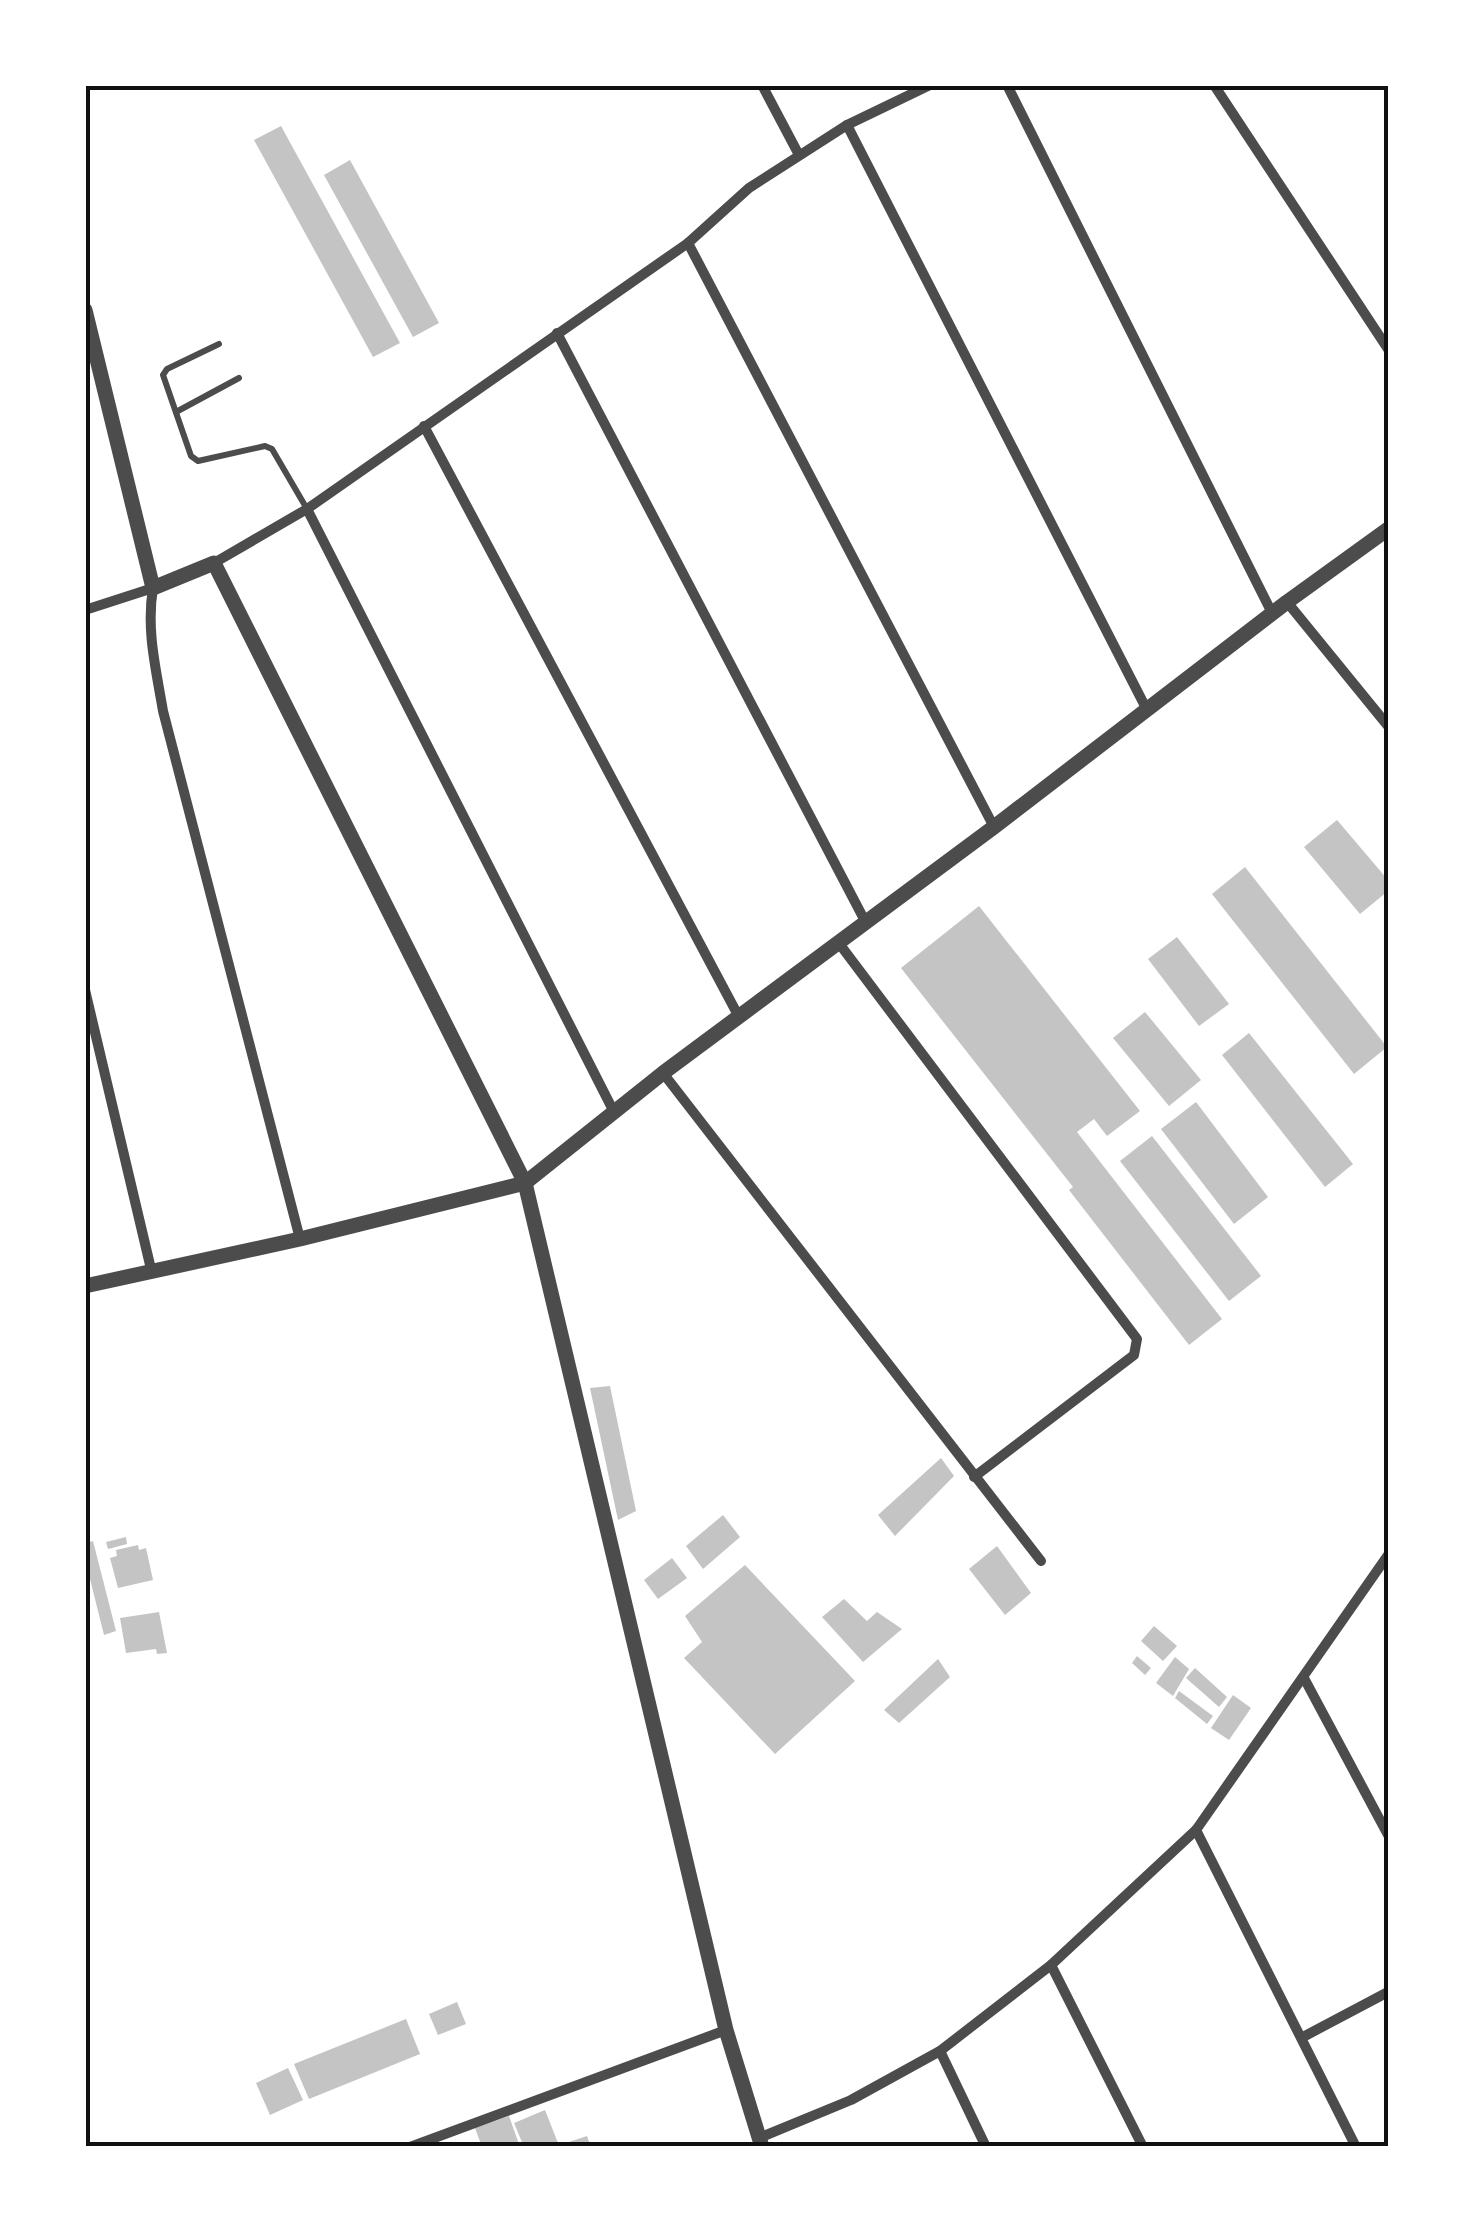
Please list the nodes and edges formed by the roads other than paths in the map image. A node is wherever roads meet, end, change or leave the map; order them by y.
1 (762, 85) edge
2 (930, 85) edge
3 (1007, 85) edge
4 (1214, 85) edge
5 (847, 125) junction
6 (799, 155) junction
7 (688, 243) junction
8 (85, 310) edge
9 (556, 333) junction
10 (219, 344) dead end
11 (1388, 348) edge
12 (239, 378) dead end
13 (176, 412) junction
14 (424, 426) junction
15 (307, 508) junction
16 (1388, 529) edge
17 (214, 563) junction
18 (153, 588) junction
19 (1286, 602) junction
20 (85, 610) edge
21 (1272, 613) junction
22 (1147, 710) junction
23 (1388, 726) edge
24 (994, 827) junction
25 (865, 921) junction
26 (838, 942) junction
27 (85, 990) edge
28 (738, 1016) junction
29 (663, 1073) junction
30 (614, 1112) junction
31 (525, 1183) junction
32 (300, 1239) junction
33 (151, 1269) junction
34 (85, 1286) edge
35 (974, 1477) junction
36 (1388, 1555) edge
37 (1041, 1561) dead end
38 (1304, 1678) junction
39 (1196, 1830) junction
40 (1388, 1835) edge
41 (1051, 1965) junction
42 (1388, 1992) edge
43 (726, 2030) junction
44 (1302, 2036) junction
45 (940, 2051) junction
46 (761, 2143) edge
47 (410, 2147) edge
48 (986, 2147) edge
49 (1144, 2147) edge
50 (1356, 2147) edge

1 - 6 street
2 - 5 street
3 - 21 street
4 - 11 street
5 - 6 street
5 - 22 street
6 - 7 street
7 - 9 street
7 - 24 street
8 - 18 street
9 - 14 street
9 - 25 street
10 - 13 lane
12 - 13 lane
13 - 15 lane
14 - 15 street
14 - 28 street
15 - 17 street
15 - 30 street
16 - 19 street
17 - 18 street
17 - 31 street
18 - 20 street
18 - 32 street
19 - 21 street
19 - 23 street
21 - 22 street
22 - 24 street
24 - 25 street
25 - 26 street
26 - 28 street
26 - 35 street
27 - 33 street
28 - 29 street
29 - 30 street
29 - 35 street
30 - 31 street
31 - 32 street
31 - 43 street
32 - 33 street
33 - 34 street
35 - 37 street
36 - 38 street
38 - 39 street
38 - 40 street
39 - 41 street
39 - 44 street
41 - 45 street
41 - 49 street
42 - 44 street
43 - 46 street
43 - 47 street
44 - 50 street
45 - 46 street
45 - 48 street

